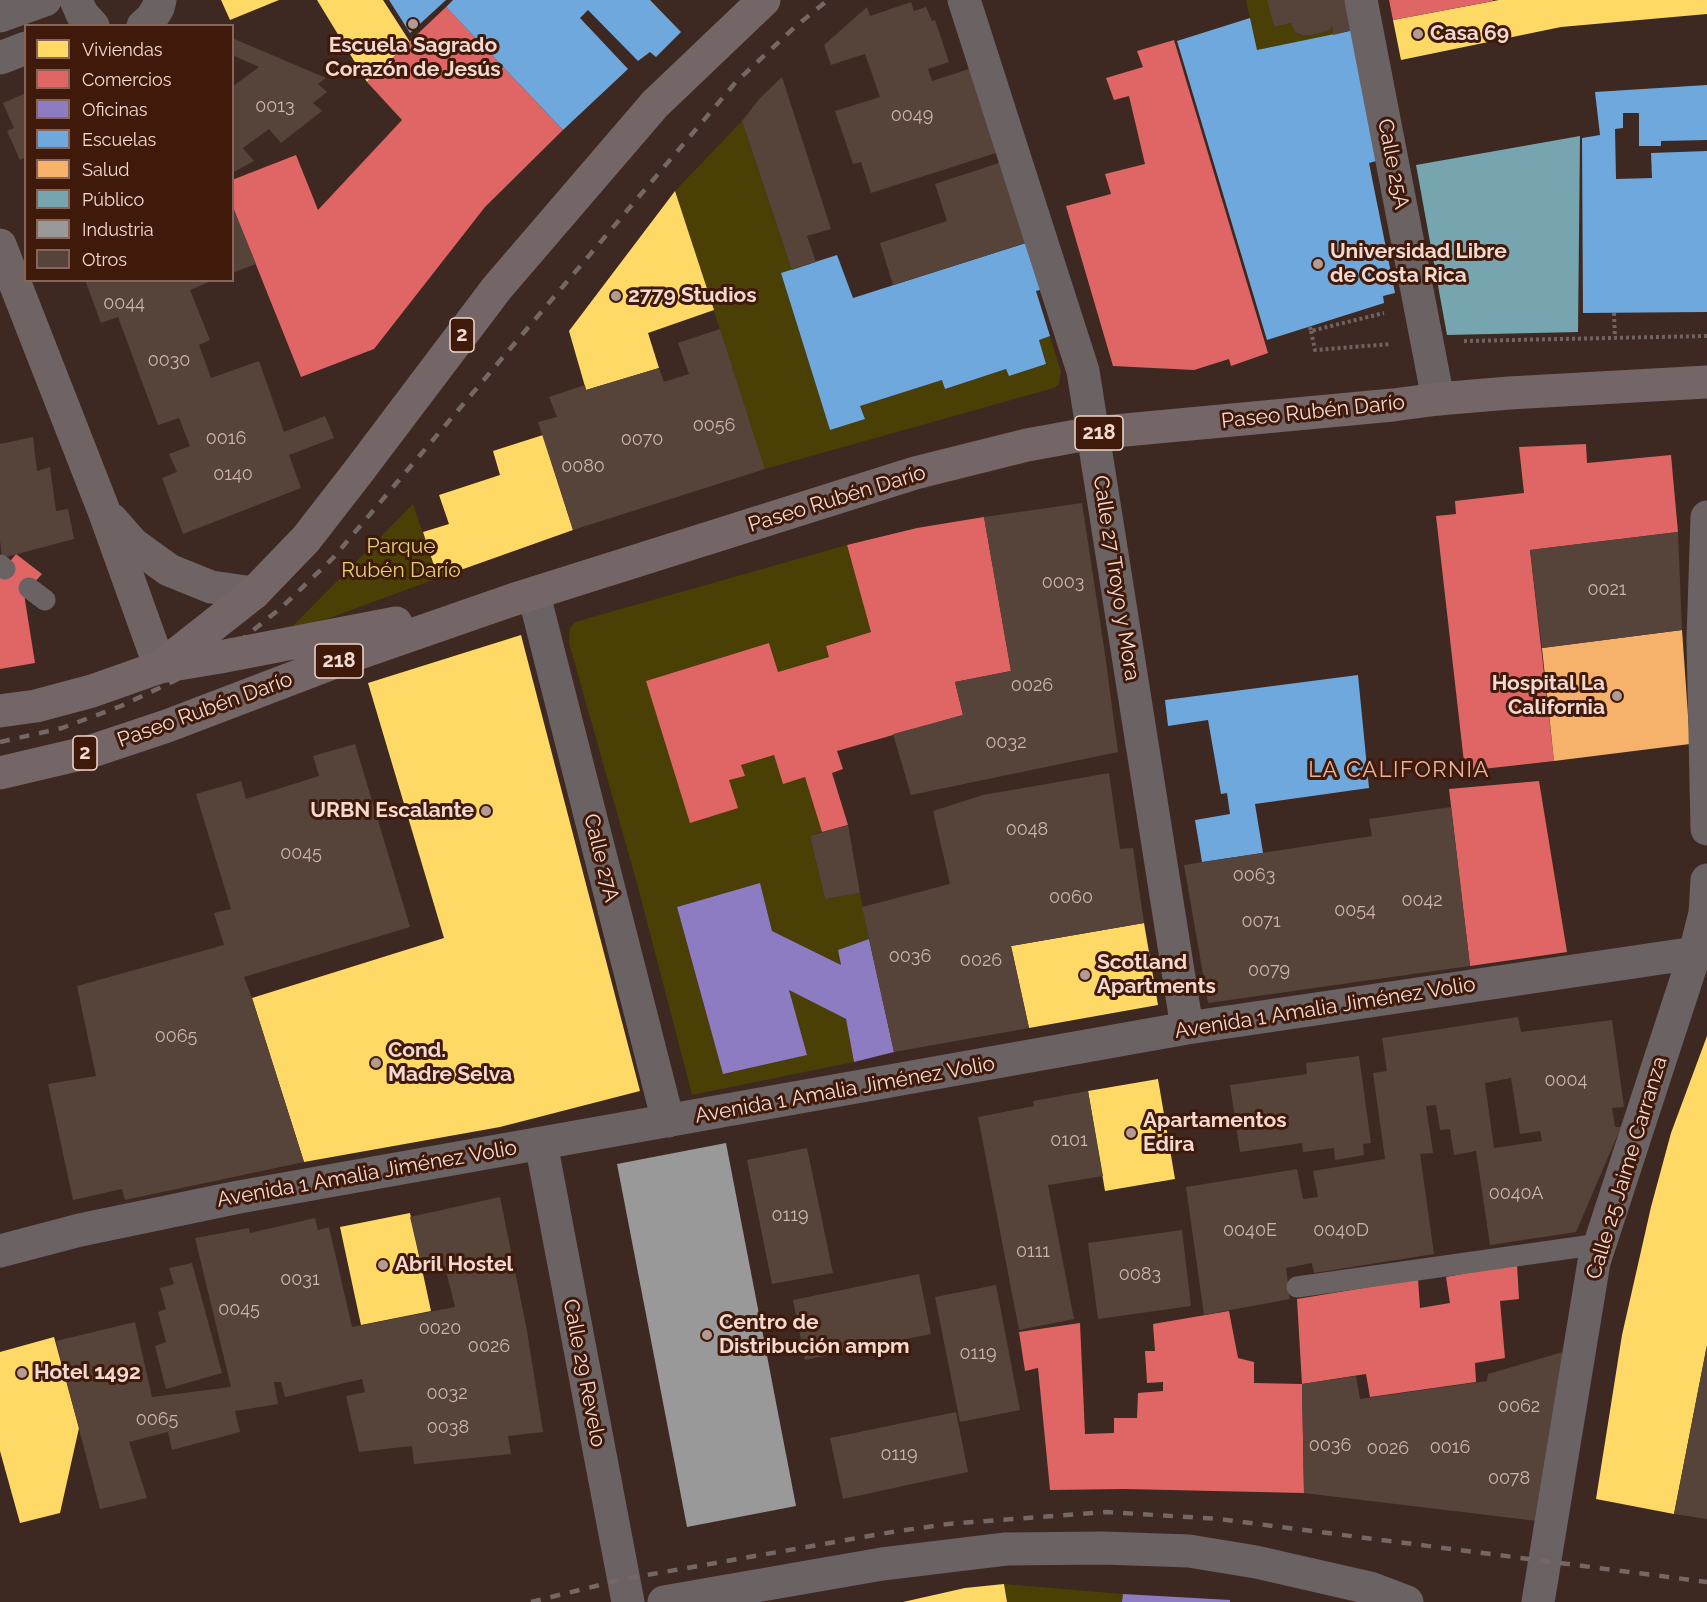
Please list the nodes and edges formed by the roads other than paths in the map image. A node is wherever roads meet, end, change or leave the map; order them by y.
1 (45, 0) edge
2 (160, 0) edge
3 (764, 0) edge
4 (964, 0) edge
5 (1361, 0) edge
6 (0, 16) edge
7 (145, 24) edge
8 (24, 49) edge
9 (0, 58) edge
10 (0, 244) edge
11 (1707, 382) edge
12 (1438, 399) junction
13 (1094, 433) junction
14 (104, 511) junction
15 (1707, 517) edge
16 (254, 593) junction
17 (523, 598) junction
18 (160, 667) junction
19 (0, 711) edge
20 (167, 726) joint
21 (0, 772) edge
22 (1707, 829) edge
23 (1707, 880) edge
24 (1695, 953) junction
25 (1188, 1028) junction
26 (668, 1121) junction
27 (541, 1143) junction
28 (1600, 1244) junction
29 (0, 1251) edge
30 (1297, 1287) dead end
31 (628, 1602) edge
32 (664, 1602) edge
33 (1407, 1602) edge
34 (1538, 1602) edge

1 - 6 street
2 - 7 street
3 - 16 highway, 2
4 - 13 street, Calle 27 Troyo y Mora
5 - 12 street, Calle 25A
8 - 9 street
10 - 14 street
11 - 12 highway, Paseo Rubén Darío / 218
12 - 13 highway, Paseo Rubén Darío / 218
13 - 17 highway, Paseo Rubén Darío / 218
13 - 25 street, Calle 27 Troyo y Mora
14 - 16 street
14 - 18 street
15 - 22 street
16 - 18 highway, 2
17 - 18 highway
17 - 20 highway, Paseo Rubén Darío / 218
17 - 26 street, Calle 27A
18 - 19 highway, 2
20 - 21 highway, Paseo Rubén Darío / 2
23 - 24 street, Calle 25 Jaime Carranza
24 - 25 street, Avenida 1 Amalia Jiménez Volio
24 - 28 street, Calle 25 Jaime Carranza
25 - 26 street, Avenida 1 Amalia Jiménez Volio
26 - 27 street, Avenida 1 Amalia Jiménez Volio
27 - 29 street, Avenida 1 Amalia Jiménez Volio
27 - 31 street, Calle 29 Revelo
28 - 30 lane
28 - 34 street, Calle 25 Jaime Carranza
32 - 33 street

